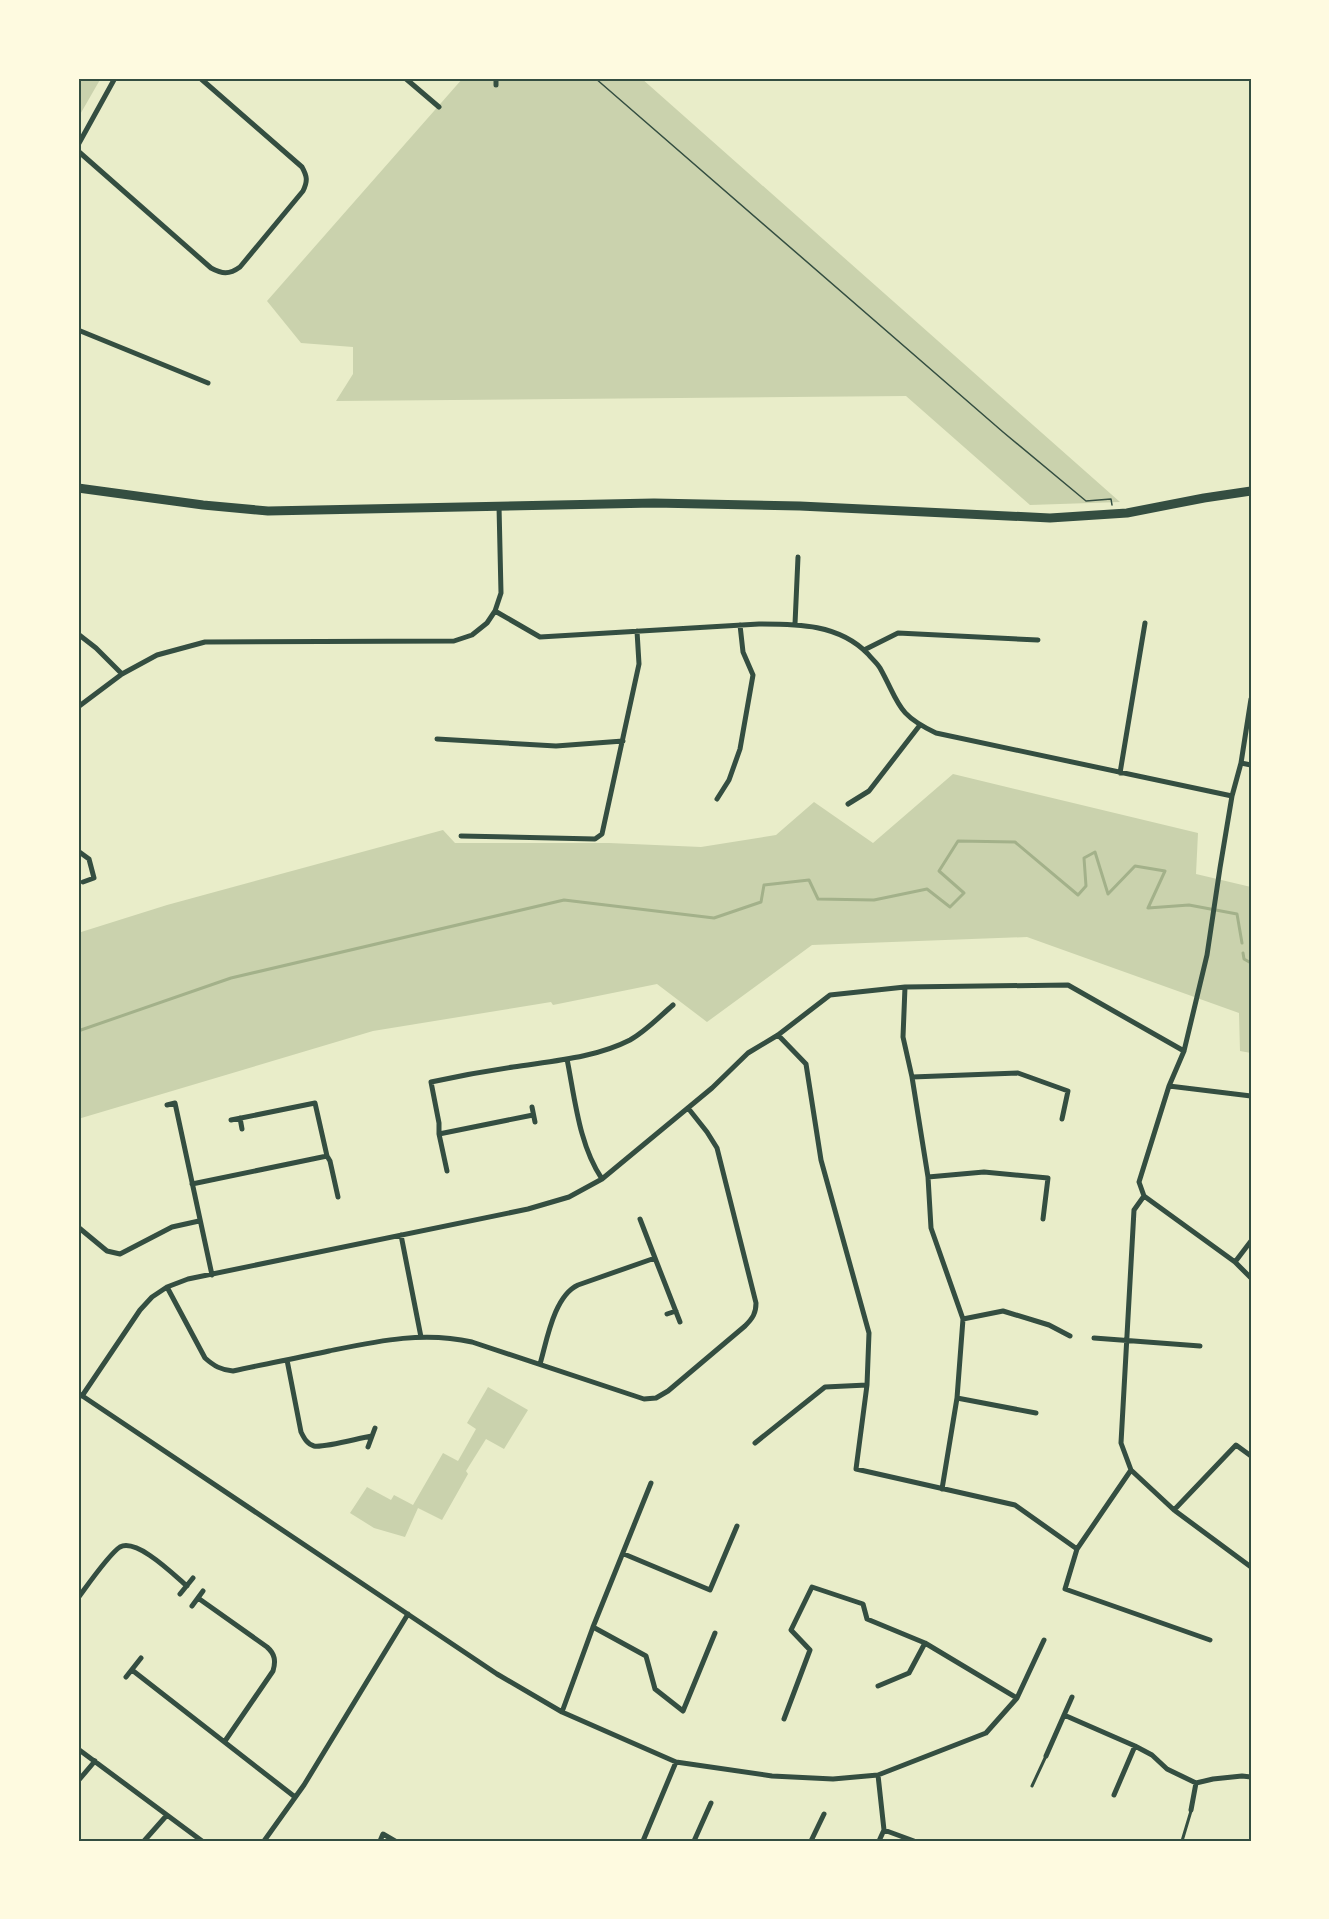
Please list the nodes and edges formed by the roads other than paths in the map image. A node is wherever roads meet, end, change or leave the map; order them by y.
1 (115, 78) edge
2 (200, 78) edge
3 (405, 78) edge
4 (496, 78) edge
5 (496, 85) dead end
6 (439, 107) dead end
7 (78, 145) edge
8 (78, 151) edge
9 (78, 330) edge
10 (208, 383) dead end
11 (78, 488) edge
12 (1251, 491) edge
13 (499, 506) junction
14 (798, 556) dead end
15 (495, 611) junction
16 (1145, 623) dead end
17 (795, 624) junction
18 (741, 625) junction
19 (637, 631) junction
20 (78, 634) edge
21 (1038, 640) dead end
22 (864, 650) junction
23 (122, 674) junction
24 (1251, 699) edge
25 (78, 707) edge
26 (920, 725) junction
27 (437, 739) dead end
28 (622, 741) junction
29 (1241, 763) junction
30 (1251, 765) edge
31 (1120, 773) junction
32 (1232, 796) junction
33 (717, 799) dead end
34 (848, 804) dead end
35 (461, 836) dead end
36 (78, 851) edge
37 (83, 882) dead end
38 (905, 987) junction
39 (673, 1005) dead end
40 (778, 1035) junction
41 (1184, 1052) junction
42 (567, 1059) junction
43 (912, 1077) junction
44 (1169, 1086) junction
45 (1251, 1096) edge
46 (183, 1101) dead end
47 (175, 1103) junction
48 (167, 1106) dead end
49 (532, 1107) dead end
50 (688, 1108) junction
51 (533, 1115) junction
52 (240, 1118) junction
53 (1062, 1119) dead end
54 (231, 1120) dead end
55 (535, 1122) dead end
56 (242, 1129) dead end
57 (439, 1134) junction
58 (327, 1156) junction
59 (447, 1171) dead end
60 (928, 1177) junction
61 (602, 1179) junction
62 (192, 1184) junction
63 (1144, 1196) junction
64 (338, 1197) dead end
65 (640, 1219) dead end
66 (1043, 1219) dead end
67 (199, 1221) junction
68 (78, 1227) edge
69 (401, 1235) junction
70 (1251, 1241) edge
71 (655, 1258) junction
72 (1235, 1262) junction
73 (212, 1275) junction
74 (1251, 1278) edge
75 (166, 1287) junction
76 (676, 1311) junction
77 (667, 1314) dead end
78 (963, 1319) junction
79 (680, 1323) dead end
80 (1070, 1336) dead end
81 (421, 1337) junction
82 (1094, 1338) dead end
83 (1126, 1341) junction
84 (1200, 1346) dead end
85 (287, 1360) junction
86 (540, 1364) junction
87 (867, 1385) junction
88 (80, 1395) edge
89 (957, 1398) junction
90 (1036, 1413) dead end
91 (375, 1428) dead end
92 (372, 1436) junction
93 (755, 1443) dead end
94 (368, 1447) dead end
95 (1251, 1456) edge
96 (1131, 1470) junction
97 (651, 1484) dead end
98 (942, 1489) junction
99 (1174, 1510) junction
100 (737, 1526) dead end
101 (1077, 1549) junction
102 (624, 1554) junction
103 (1251, 1567) edge
104 (193, 1578) dead end
105 (187, 1586) junction
106 (203, 1590) dead end
107 (180, 1594) dead end
108 (78, 1598) edge
109 (198, 1598) junction
110 (192, 1606) dead end
111 (408, 1614) junction
112 (593, 1627) junction
113 (715, 1633) dead end
114 (1044, 1640) dead end
115 (1210, 1640) dead end
116 (925, 1643) junction
117 (141, 1658) dead end
118 (132, 1670) junction
119 (126, 1677) dead end
120 (878, 1686) dead end
121 (1072, 1697) dead end
122 (1017, 1698) junction
123 (562, 1712) junction
124 (1064, 1715) junction
125 (784, 1719) dead end
126 (225, 1741) junction
127 (1135, 1746) junction
128 (78, 1749) edge
129 (1046, 1756) joint
130 (95, 1761) junction
131 (676, 1762) junction
132 (878, 1775) junction
133 (1251, 1777) edge
134 (78, 1781) edge
135 (1196, 1783) junction
136 (1032, 1786) dead end
137 (1114, 1795) dead end
138 (296, 1797) junction
139 (711, 1803) dead end
140 (1191, 1810) joint
141 (824, 1814) dead end
142 (167, 1815) junction
143 (884, 1830) junction
144 (144, 1841) edge
145 (202, 1841) edge
146 (264, 1841) edge
147 (380, 1841) edge
148 (395, 1841) edge
149 (643, 1841) edge
150 (694, 1841) edge
151 (810, 1841) edge
152 (879, 1841) edge
153 (914, 1841) edge
154 (1182, 1841) edge

1 - 7 street
2 - 8 street
3 - 6 street
4 - 5 street
9 - 10 street
11 - 13 main road
12 - 13 main road
13 - 15 street
14 - 17 street
15 - 19 street
15 - 23 street
16 - 31 street
17 - 18 street
17 - 22 street
18 - 19 street
18 - 33 street
19 - 28 street
20 - 23 street
21 - 22 street
22 - 26 street
23 - 25 street
24 - 29 street
26 - 31 street
26 - 34 street
27 - 28 street
28 - 35 street
29 - 30 street
29 - 32 street
31 - 32 street
32 - 41 street
36 - 37 street
38 - 40 street
38 - 41 street
38 - 43 street
39 - 42 street
40 - 50 street
40 - 87 street
41 - 44 street
42 - 57 street
42 - 61 street
43 - 53 street
43 - 60 street
44 - 45 street
44 - 63 street
46 - 47 street
47 - 48 street
47 - 62 street
49 - 51 street
50 - 61 street
50 - 86 street
51 - 55 street
51 - 57 street
52 - 54 street
52 - 56 street
52 - 58 street
57 - 59 street
58 - 62 street
58 - 64 street
60 - 66 street
60 - 78 street
61 - 69 street
62 - 67 street
63 - 72 street
63 - 83 street
65 - 71 street
67 - 68 street
67 - 73 street
69 - 73 street
69 - 81 street
70 - 72 street
71 - 76 street
71 - 86 street
72 - 74 street
73 - 75 street
75 - 85 street
75 - 88 street
76 - 77 street
76 - 79 street
78 - 80 street
78 - 89 street
81 - 85 street
81 - 86 street
82 - 83 street
83 - 84 street
83 - 96 street
85 - 92 street
87 - 93 street
87 - 98 street
88 - 111 street
89 - 90 street
89 - 98 street
91 - 92 street
92 - 94 street
95 - 99 street
96 - 99 street
96 - 101 street
97 - 102 street
98 - 101 street
99 - 103 street
100 - 102 street
101 - 115 street
102 - 112 street
104 - 105 street
105 - 107 street
105 - 108 street
106 - 109 street
109 - 110 street
109 - 126 street
111 - 123 street
111 - 138 street
112 - 113 street
112 - 123 street
114 - 122 street
116 - 120 street
116 - 122 street
116 - 125 street
117 - 118 street
118 - 119 street
118 - 126 street
121 - 124 street
122 - 132 street
123 - 131 street
124 - 127 street
124 - 129 street
126 - 138 street
127 - 135 street
127 - 137 street
128 - 130 street
129 - 136 lane
130 - 134 street
130 - 142 street
131 - 132 street
131 - 149 street
132 - 143 street
133 - 135 street
135 - 140 street
138 - 146 street
139 - 150 street
140 - 154 lane
141 - 151 street
142 - 144 street
142 - 145 street
143 - 152 street
143 - 153 street
147 - 148 street

